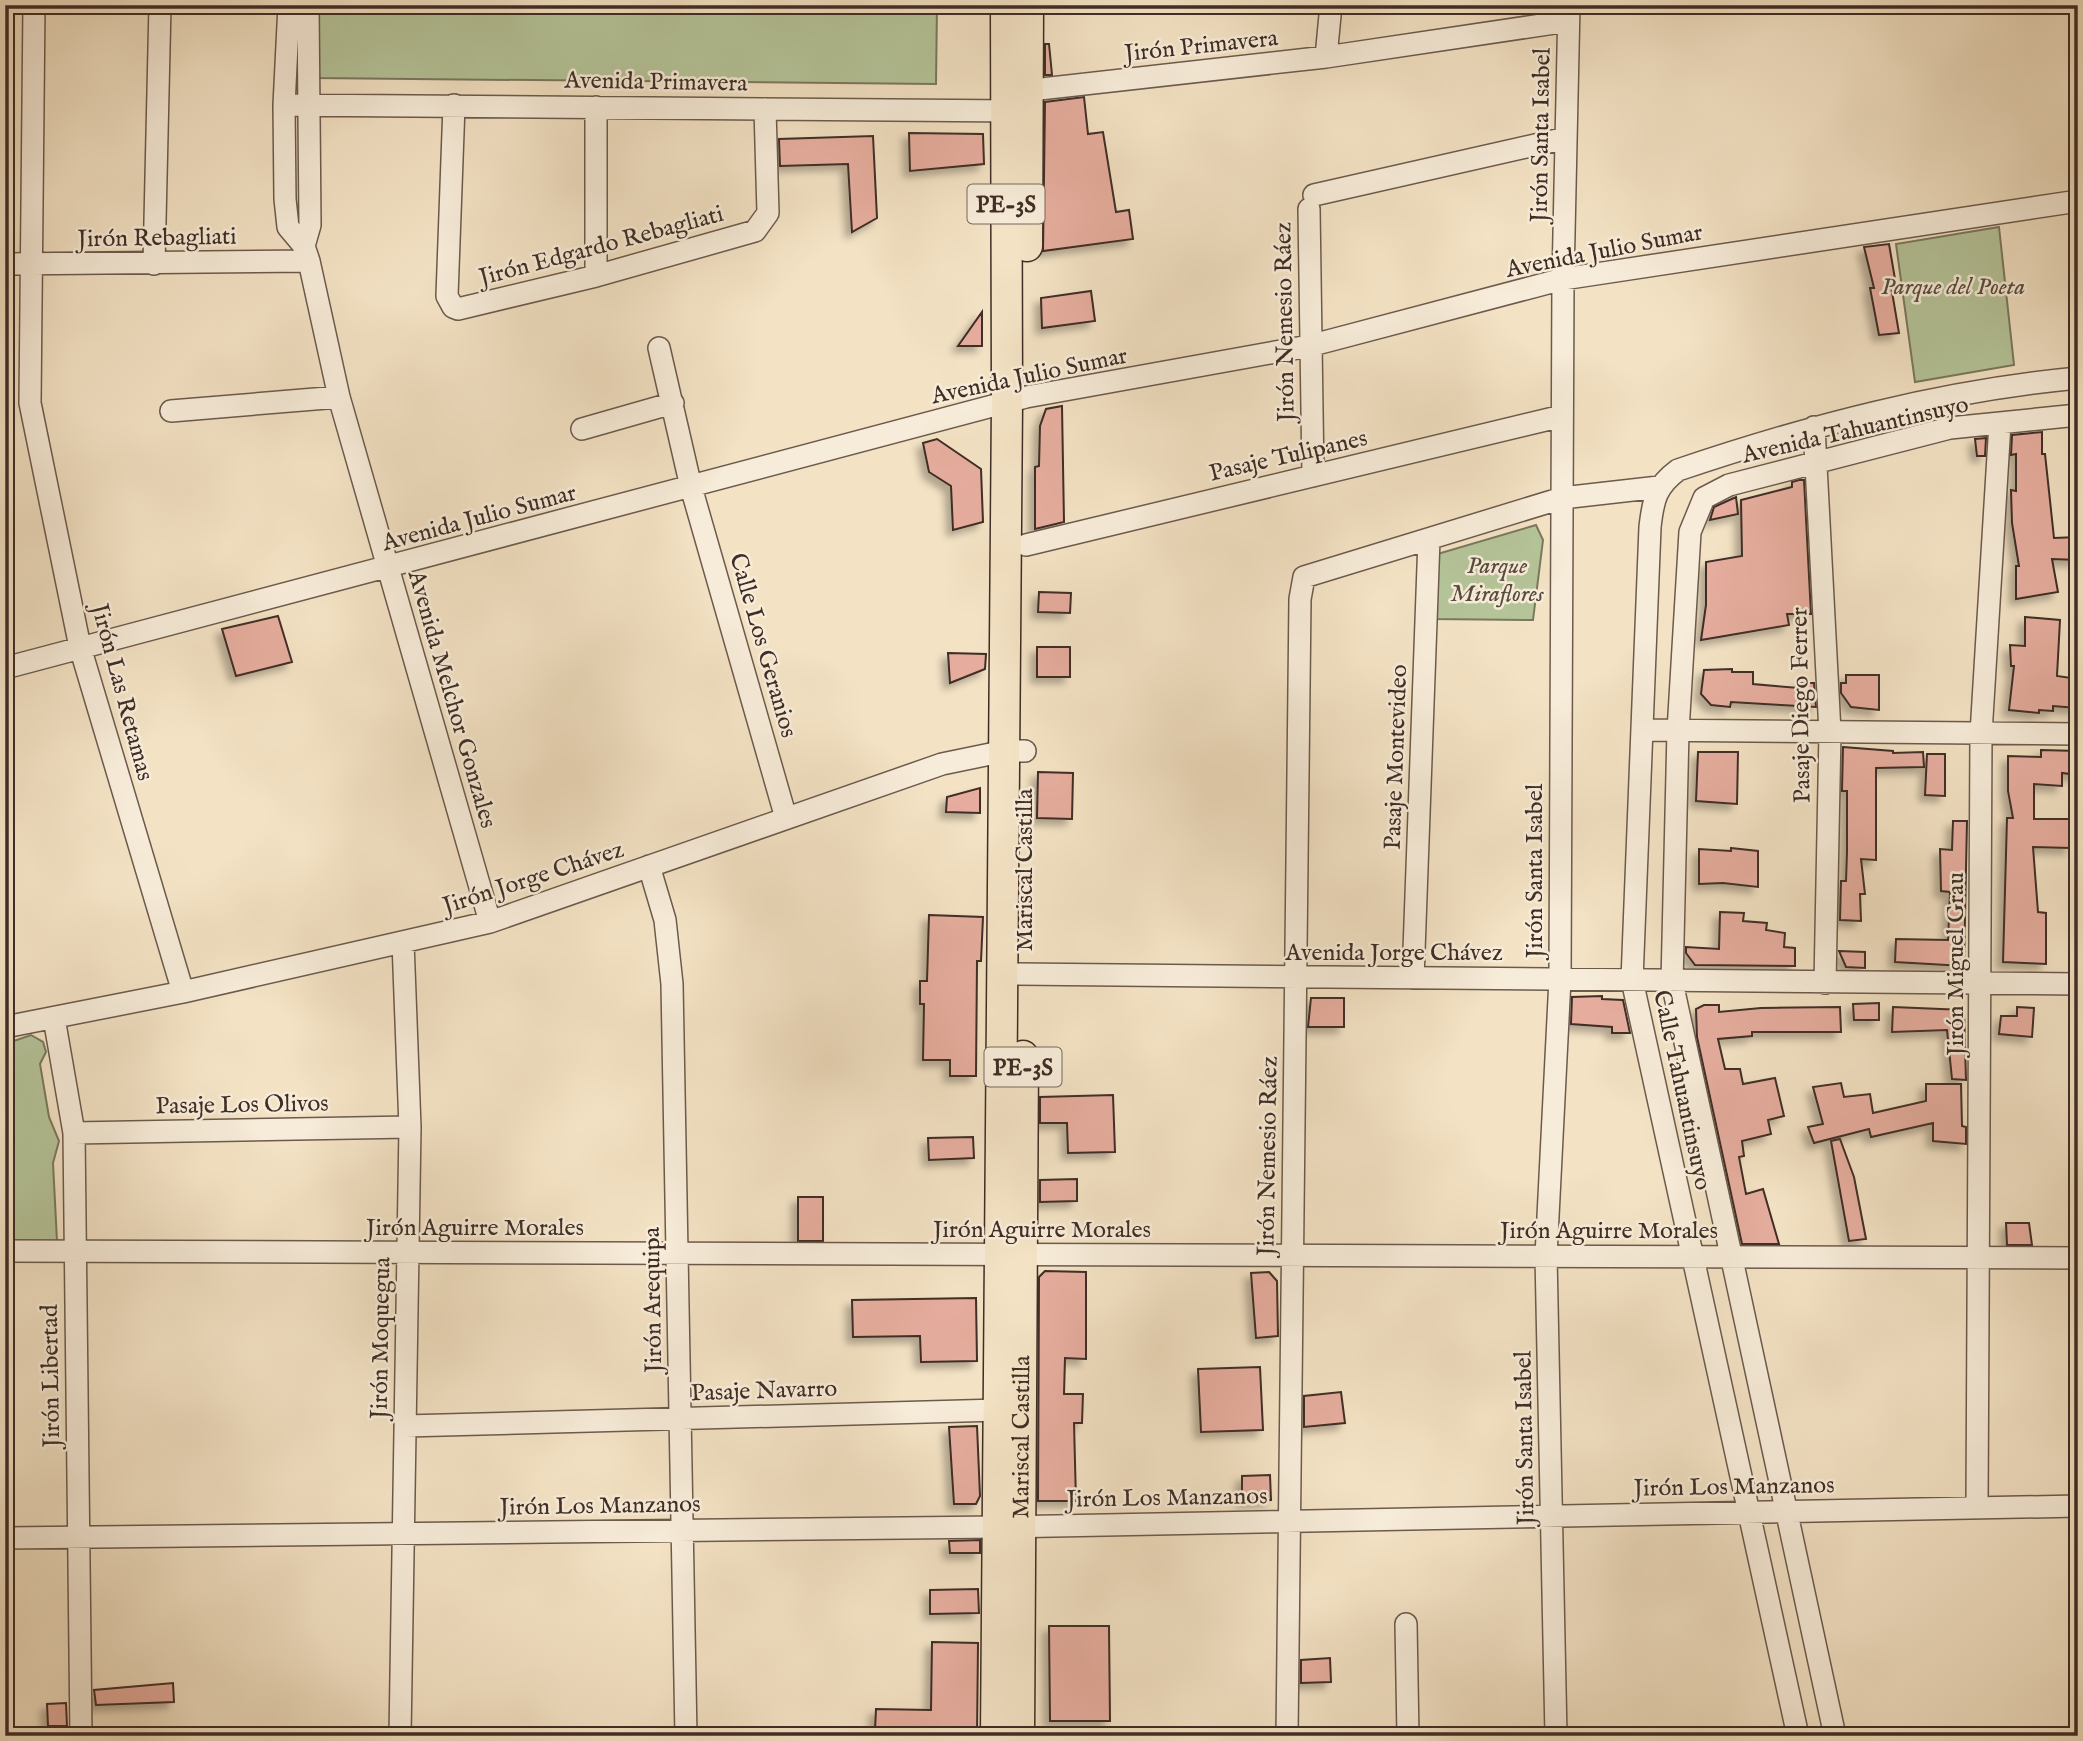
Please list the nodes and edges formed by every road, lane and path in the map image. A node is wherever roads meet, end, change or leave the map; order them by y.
1 (34, 5) edge
2 (160, 5) edge
3 (289, 5) edge
4 (308, 5) edge
5 (1006, 5) edge
6 (1028, 5) edge
7 (1331, 5) edge
8 (1568, 13) edge
9 (1326, 57) junction
10 (1016, 102) junction
11 (307, 104) junction
12 (284, 105) junction
13 (454, 105) junction
14 (596, 107) junction
15 (765, 108) junction
16 (1566, 138) junction
17 (2078, 201) edge
18 (307, 253) junction
19 (5, 264) edge
20 (29, 264) junction
21 (154, 264) junction
22 (596, 276) junction
23 (1563, 279) junction
24 (1309, 346) junction
25 (659, 348) dead end
26 (2078, 378) edge
27 (339, 397) junction
28 (1017, 400) junction
29 (673, 403) junction
30 (171, 411) dead end
31 (2078, 415) edge
32 (1562, 416) junction
33 (2000, 423) junction
34 (1814, 427) junction
35 (582, 429) dead end
36 (1818, 462) junction
37 (1312, 476) junction
38 (691, 487) junction
39 (1659, 487) junction
40 (1562, 498) junction
41 (1696, 512) joint
42 (1429, 539) junction
43 (1026, 545) junction
44 (388, 568) junction
45 (80, 647) junction
46 (5, 668) edge
47 (1642, 730) junction
48 (1678, 731) junction
49 (1830, 732) junction
50 (1981, 734) junction
51 (2078, 734) edge
52 (1015, 751) junction
53 (786, 818) junction
54 (649, 866) junction
55 (490, 922) junction
56 (403, 942) junction
57 (1013, 974) junction
58 (1296, 977) junction
59 (1413, 978) junction
60 (1560, 979) junction
61 (1632, 980) junction
62 (1672, 982) junction
63 (1825, 983) junction
64 (1982, 984) junction
65 (2078, 984) edge
66 (183, 992) junction
67 (54, 1018) junction
68 (5, 1027) edge
69 (410, 1127) junction
70 (74, 1133) junction
71 (5, 1251) edge
72 (75, 1251) junction
73 (408, 1253) junction
74 (677, 1254) junction
75 (1011, 1255) junction
76 (1292, 1256) junction
77 (1546, 1256) junction
78 (1693, 1256) junction
79 (1734, 1257) junction
80 (1977, 1258) junction
81 (2078, 1258) edge
82 (999, 1410) junction
83 (680, 1418) junction
84 (405, 1426) junction
85 (2078, 1506) edge
86 (1977, 1507) junction
87 (1788, 1512) junction
88 (1750, 1513) junction
89 (1551, 1516) junction
90 (1289, 1521) junction
91 (1009, 1526) junction
92 (682, 1530) junction
93 (403, 1533) junction
94 (78, 1536) junction
95 (5, 1538) edge
96 (1406, 1623) dead end
97 (81, 1736) edge
98 (400, 1736) edge
99 (687, 1736) edge
100 (996, 1736) edge
101 (1020, 1736) edge
102 (1287, 1736) edge
103 (1408, 1736) edge
104 (1556, 1736) edge
105 (1798, 1736) edge
106 (1835, 1736) edge

1 - 20 street, Jirón Las Retamas
2 - 21 street
3 - 12 street
4 - 11 street
5 - 10 highway, PE-3S
6 - 10 highway, PE-3S
7 - 9 street
8 - 9 street, Jirón Primavera
8 - 16 street, Jirón Santa Isabel
9 - 10 street, Jirón Primavera
10 - 15 street, Avenida Primavera
10 - 28 highway, PE-3S
11 - 12 street, Avenida Primavera
11 - 13 street, Avenida Primavera
11 - 18 street
12 - 18 street
13 - 14 street, Avenida Primavera
13 - 22 street, Jirón Edgardo Rebagliati
14 - 15 street, Avenida Primavera
14 - 22 street
15 - 22 street, Jirón Edgardo Rebagliati
16 - 23 street, Jirón Santa Isabel
16 - 24 street, Jirón Nemesio Ráez
17 - 23 street, Avenida Julio Sumar
18 - 21 street, Jirón Rebagliati
18 - 27 street, Avenida Melchor Gonzales
19 - 20 street, Jirón Rebagliati
20 - 21 street, Jirón Rebagliati
20 - 45 street, Jirón Las Retamas
23 - 24 street, Avenida Julio Sumar
23 - 32 street, Jirón Santa Isabel
24 - 28 street, Avenida Julio Sumar
24 - 37 street, Jirón Nemesio Ráez
25 - 29 street, Calle Los Geranios
26 - 34 street
27 - 30 street
27 - 44 street, Avenida Melchor Gonzales
28 - 38 street, Avenida Julio Sumar
28 - 43 highway, Mariscal Castilla / PE-3S
28 - 52 highway, Mariscal Castilla / PE-3S
29 - 35 street
29 - 38 street, Calle Los Geranios
31 - 33 street, Avenida Tahuantinsuyo
32 - 37 street, Pasaje Tulipanes
32 - 40 street, Jirón Santa Isabel
33 - 36 street, Avenida Tahuantinsuyo
33 - 50 street, Jirón Miguel Grau
34 - 36 street, Pasaje Diego Ferrer
34 - 39 street
36 - 41 street, Avenida Tahuantinsuyo
36 - 49 street, Pasaje Diego Ferrer
37 - 43 street, Pasaje Tulipanes
38 - 44 street, Avenida Julio Sumar
38 - 53 street, Calle Los Geranios
39 - 40 street
39 - 47 street, Calle Tahuantinsuyo
40 - 42 street
40 - 60 street, Jirón Santa Isabel
41 - 48 street, Calle Tahuantinsuyo
42 - 58 street, Jirón Nemesio Ráez
42 - 59 street, Pasaje Montevideo
43 - 52 highway, Mariscal Castilla / PE-3S
44 - 45 street, Avenida Julio Sumar
44 - 55 street, Avenida Melchor Gonzales
45 - 46 street, Avenida Julio Sumar
45 - 66 street, Jirón Las Retamas
47 - 48 street
47 - 61 street, Calle Tahuantinsuyo
48 - 49 street
48 - 62 street, Calle Tahuantinsuyo
49 - 50 street
49 - 63 street, Pasaje Diego Ferrer
50 - 51 street
50 - 64 street, Jirón Miguel Grau
52 - 53 street, Jirón Jorge Chávez
52 - 57 highway, Mariscal Castilla / PE-3S
53 - 54 street, Jirón Jorge Chávez
54 - 55 street, Jirón Jorge Chávez
54 - 74 street, Jirón Arequipa
55 - 56 street, Jirón Jorge Chávez
56 - 66 street, Jirón Jorge Chávez
56 - 69 street, Jirón Moquegua
57 - 58 street, Avenida Jorge Chávez
57 - 75 highway, Mariscal Castilla / PE-3S
58 - 59 street, Avenida Jorge Chávez
58 - 76 street, Jirón Nemesio Ráez
59 - 60 street, Avenida Jorge Chávez
60 - 61 street, Avenida Jorge Chávez
60 - 77 street, Jirón Santa Isabel
61 - 62 street, Avenida Jorge Chávez
61 - 78 street, Calle Tahuantinsuyo
62 - 63 street, Avenida Jorge Chávez
62 - 79 street, Calle Tahuantinsuyo
63 - 64 street, Avenida Jorge Chávez
64 - 65 street, Avenida Jorge Chávez
64 - 80 street, Jirón Miguel Grau
66 - 67 street, Jirón Jorge Chávez
67 - 68 street, Jirón Jorge Chávez
67 - 70 street, Jirón Libertad
69 - 70 street, Pasaje Los Olivos
69 - 73 street, Jirón Moquegua
70 - 72 street, Jirón Libertad
71 - 72 street, Jirón Aguirre Morales
72 - 73 street, Jirón Aguirre Morales
72 - 94 street, Jirón Libertad
73 - 74 street, Jirón Aguirre Morales
73 - 84 street, Jirón Moquegua
74 - 75 street, Jirón Aguirre Morales
74 - 83 street, Jirón Arequipa
75 - 76 street, Jirón Aguirre Morales
75 - 82 highway, Mariscal Castilla / PE-3S
75 - 91 highway, Mariscal Castilla / PE-3S
76 - 77 street, Jirón Aguirre Morales
76 - 90 street, Jirón Nemesio Ráez
77 - 78 street, Jirón Aguirre Morales
77 - 89 street, Jirón Santa Isabel
78 - 79 street, Jirón Aguirre Morales
78 - 88 street, Calle Tahuantinsuyo
79 - 80 street, Jirón Aguirre Morales
79 - 87 street, Calle Tahuantinsuyo
80 - 81 street, Jirón Aguirre Morales
80 - 86 street, Jirón Miguel Grau
82 - 83 street, Pasaje Navarro
82 - 91 highway, Mariscal Castilla / PE-3S
83 - 84 street, Pasaje Navarro
83 - 92 street, Jirón Arequipa
84 - 93 street, Jirón Moquegua
85 - 86 street, Jirón Los Manzanos
86 - 87 street, Jirón Los Manzanos
87 - 88 street, Jirón Los Manzanos
87 - 106 street, Calle Tahuantinsuyo
88 - 89 street, Jirón Los Manzanos
88 - 105 street, Calle Tahuantinsuyo
89 - 90 street, Jirón Los Manzanos
89 - 104 street, Jirón Santa Isabel
90 - 91 street, Jirón Los Manzanos
90 - 102 street, Jirón Nemesio Ráez
91 - 92 street, Jirón Los Manzanos
91 - 100 highway, Mariscal Castilla / PE-3S
91 - 101 highway, Mariscal Castilla / PE-3S
92 - 93 street, Jirón Los Manzanos
92 - 99 street, Jirón Arequipa
93 - 94 street, Jirón Los Manzanos
93 - 98 street, Jirón Moquegua
94 - 95 street, Jirón Los Manzanos
94 - 97 street, Jirón Libertad
96 - 103 street

